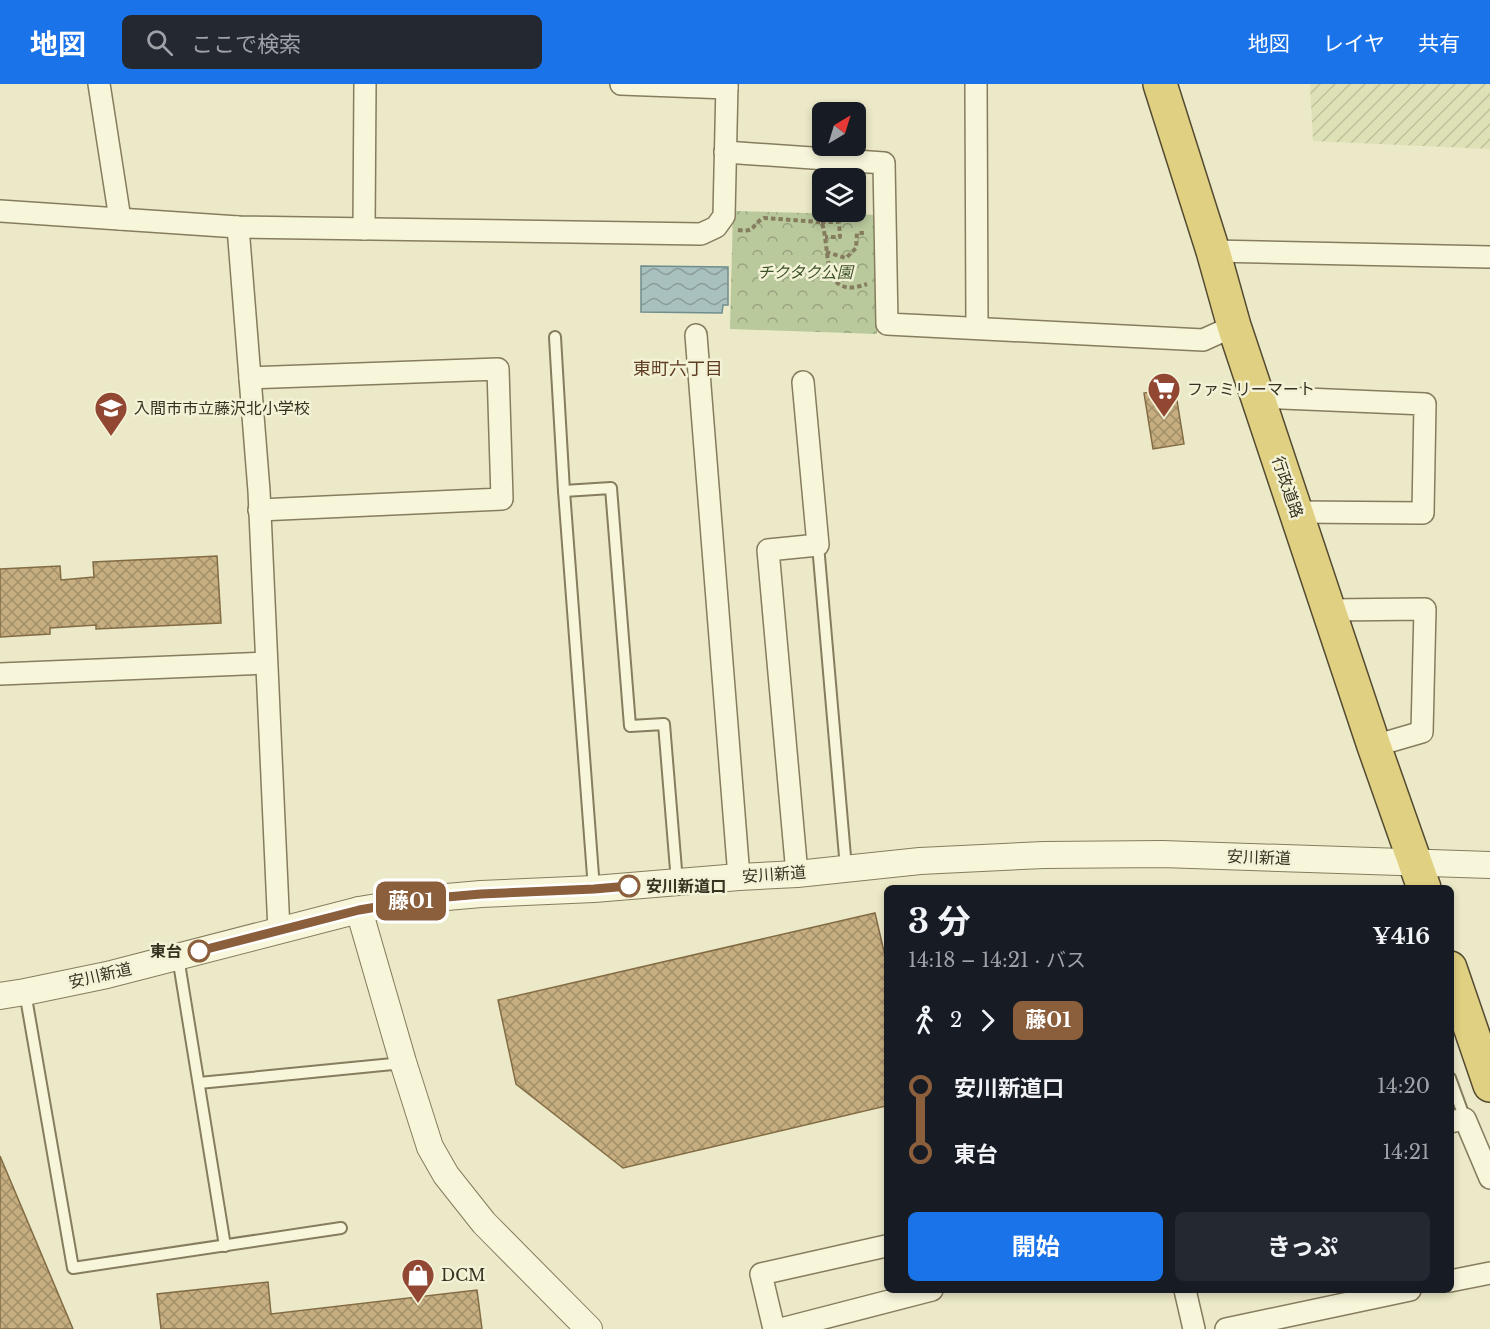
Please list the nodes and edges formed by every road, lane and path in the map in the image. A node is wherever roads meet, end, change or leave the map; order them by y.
1 (99, 84) edge
2 (365, 84) edge
3 (621, 84) edge
4 (976, 84) edge
5 (1160, 84) edge
6 (727, 86) edge
7 (725, 152) junction
8 (0, 211) edge
9 (120, 219) junction
10 (812, 221) edge
11 (820, 222) edge
12 (839, 222) edge
13 (238, 227) junction
14 (716, 227) junction
15 (364, 229) junction
16 (885, 234) junction
17 (825, 237) junction
18 (1213, 251) junction
19 (826, 252) junction
20 (1490, 256) edge
21 (886, 277) junction
22 (1234, 326) junction
23 (977, 328) junction
24 (696, 335) dead end
25 (555, 337) dead end
26 (250, 378) junction
27 (802, 382) dead end
28 (1257, 397) junction
29 (564, 491) junction
30 (260, 510) junction
31 (1296, 512) junction
32 (818, 545) junction
33 (1329, 610) junction
34 (266, 663) junction
35 (0, 674) edge
36 (1374, 746) junction
37 (1490, 865) edge
38 (846, 868) junction
39 (797, 874) junction
40 (1419, 875) edge
41 (739, 877) junction
42 (677, 882) junction
43 (594, 889) junction
44 (359, 910) junction
45 (279, 931) junction
46 (178, 957) junction
47 (1454, 980) edge
48 (25, 992) junction
49 (0, 996) edge
50 (403, 1062) junction
51 (199, 1083) junction
52 (1490, 1084) edge
53 (1454, 1099) edge
54 (1458, 1120) edge
55 (1490, 1178) edge
56 (341, 1228) dead end
57 (225, 1246) junction
58 (884, 1246) edge
59 (1490, 1273) edge
60 (1454, 1280) edge
61 (920, 1293) edge
62 (1186, 1293) edge
63 (1396, 1293) edge
64 (590, 1329) edge
65 (774, 1329) edge
66 (781, 1329) edge
67 (1194, 1329) edge
68 (1226, 1329) edge

1 - 9 street
2 - 15 street
3 - 6 street
4 - 23 street
5 - 18 highway, 行政道路
6 - 7 street
7 - 14 street
7 - 16 street
8 - 9 street
9 - 13 street
10 - 14 path
11 - 17 path
12 - 17 path
13 - 15 street
13 - 26 street
14 - 15 street
16 - 19 path
16 - 21 street
17 - 19 path
18 - 20 street
18 - 22 highway, 行政道路
19 - 21 path
21 - 23 street
22 - 23 street
22 - 28 highway, 行政道路
24 - 41 street
25 - 29 lane
26 - 30 street
26 - 30 street
27 - 32 street
28 - 31 highway, 行政道路
28 - 31 street
29 - 42 lane
29 - 43 lane
30 - 34 street
31 - 33 highway, 行政道路
32 - 38 lane
32 - 39 street
33 - 36 highway, 行政道路
33 - 36 street
34 - 35 street
34 - 45 street
36 - 40 highway, 行政道路
37 - 40 street, 安川新道
38 - 39 street, 安川新道
38 - 40 street, 安川新道
39 - 41 street, 安川新道
41 - 42 street, 安川新道
42 - 43 street, 安川新道
43 - 44 street, 安川新道
44 - 45 street, 安川新道
44 - 50 street
45 - 46 street, 安川新道
46 - 48 street, 安川新道
46 - 51 lane
47 - 52 highway
48 - 49 street, 安川新道
48 - 57 lane
50 - 51 lane
50 - 64 street
51 - 57 lane
53 - 54 lane
54 - 55 street
56 - 57 lane
58 - 65 street
59 - 60 street
61 - 66 street
62 - 67 street
63 - 68 street

